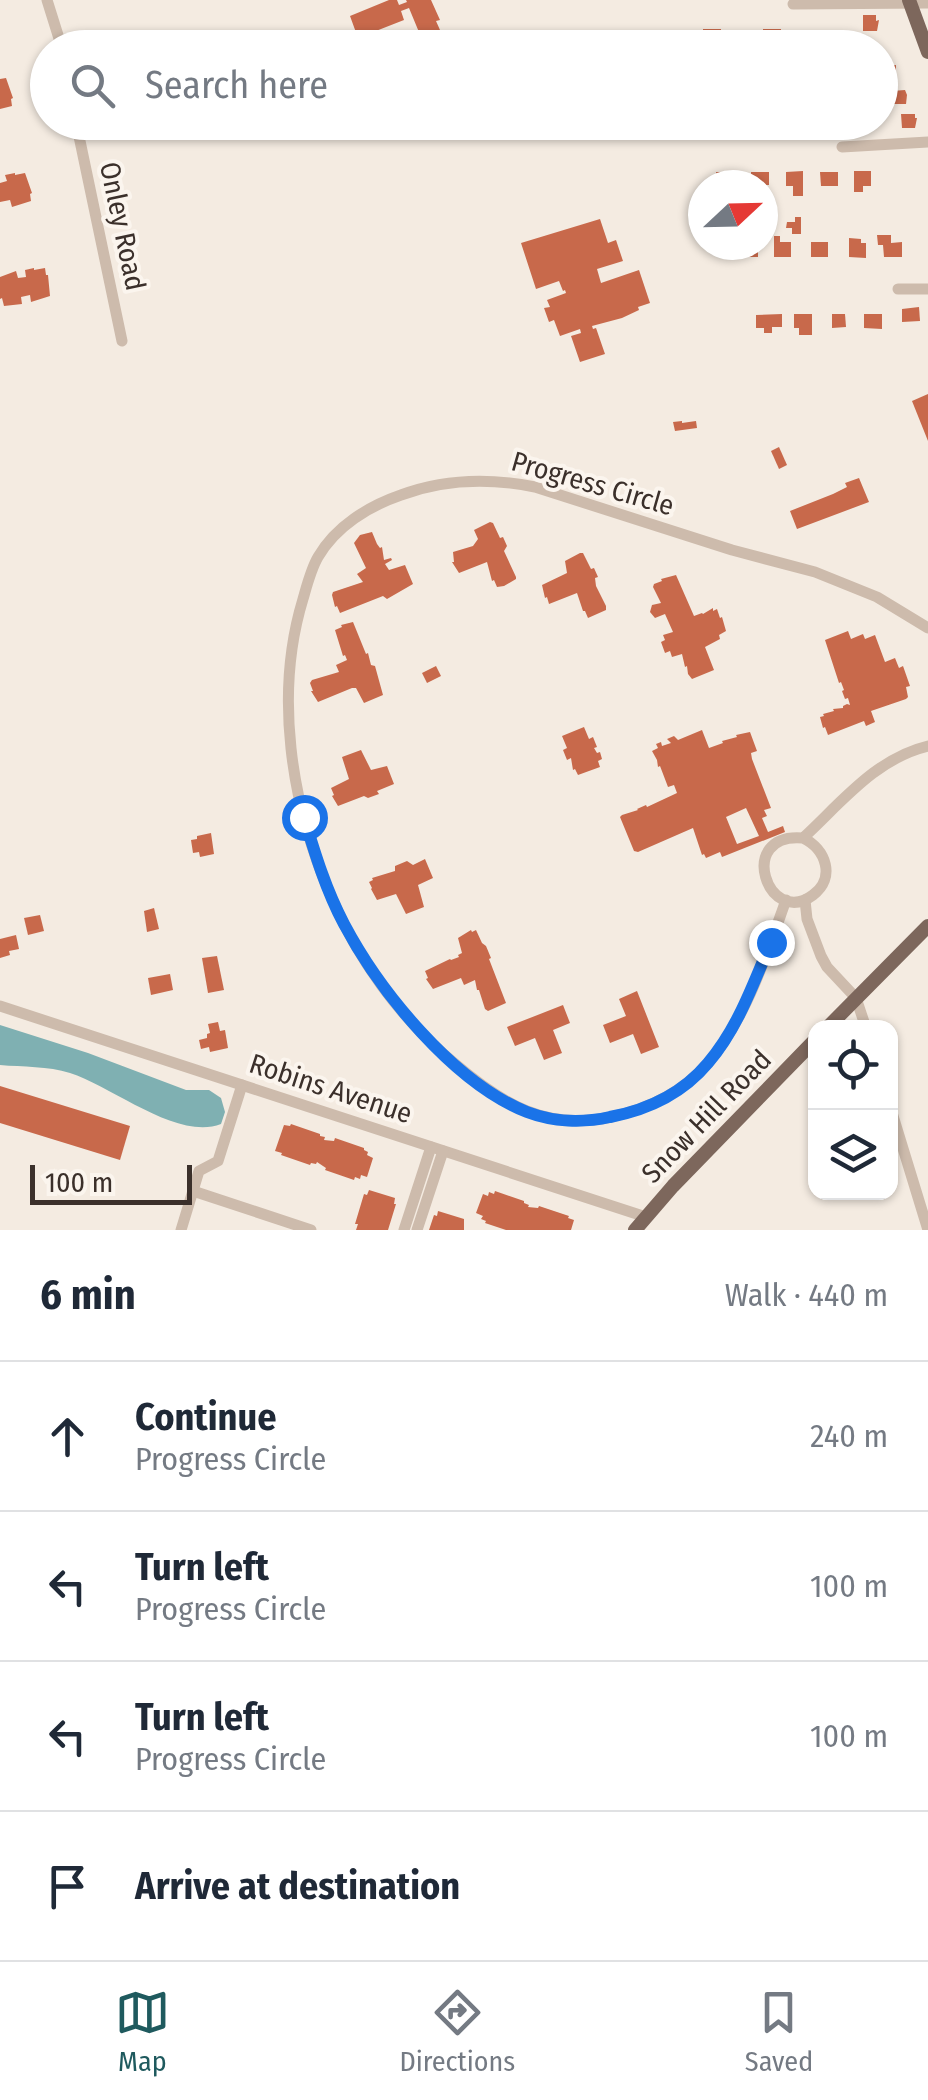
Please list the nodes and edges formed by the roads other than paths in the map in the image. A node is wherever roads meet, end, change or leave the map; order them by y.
1 (48, 0) edge
2 (909, 2) edge
3 (928, 3) edge
4 (793, 4) dead end
5 (57, 30) edge
6 (928, 52) edge
7 (80, 140) edge
8 (928, 142) edge
9 (842, 147) dead end
10 (898, 289) dead end
11 (928, 289) edge
12 (122, 340) dead end
13 (928, 628) edge
14 (928, 746) edge
15 (803, 838) junction
16 (786, 900) junction
17 (805, 900) junction
18 (928, 926) edge
19 (856, 998) junction
20 (0, 1006) edge
21 (835, 1020) edge
22 (863, 1020) edge
23 (808, 1047) edge
24 (242, 1085) junction
25 (891, 1110) edge
26 (437, 1149) junction
27 (193, 1192) junction
28 (646, 1217) junction
29 (294, 1228) edge
30 (181, 1230) edge
31 (311, 1230) edge
32 (404, 1230) edge
33 (417, 1230) edge
34 (635, 1230) edge
35 (928, 1230) edge

1 - 5 street
2 - 3 street
2 - 4 street
2 - 6 main road
7 - 12 street, Onley Road
8 - 9 street
10 - 11 street
13 - 16 street, Progress Circle
14 - 15 street
15 - 16 street
15 - 17 street
16 - 17 street
17 - 19 street
18 - 19 main road
19 - 21 main road
19 - 22 street
20 - 24 street, Robins Avenue
23 - 28 main road, Snow Hill Road
24 - 26 street, Robins Avenue
24 - 27 street
25 - 35 street
26 - 28 street, Robins Avenue
26 - 32 street
26 - 33 street
27 - 29 street
27 - 30 street
28 - 34 main road, Snow Hill Road
29 - 31 street

